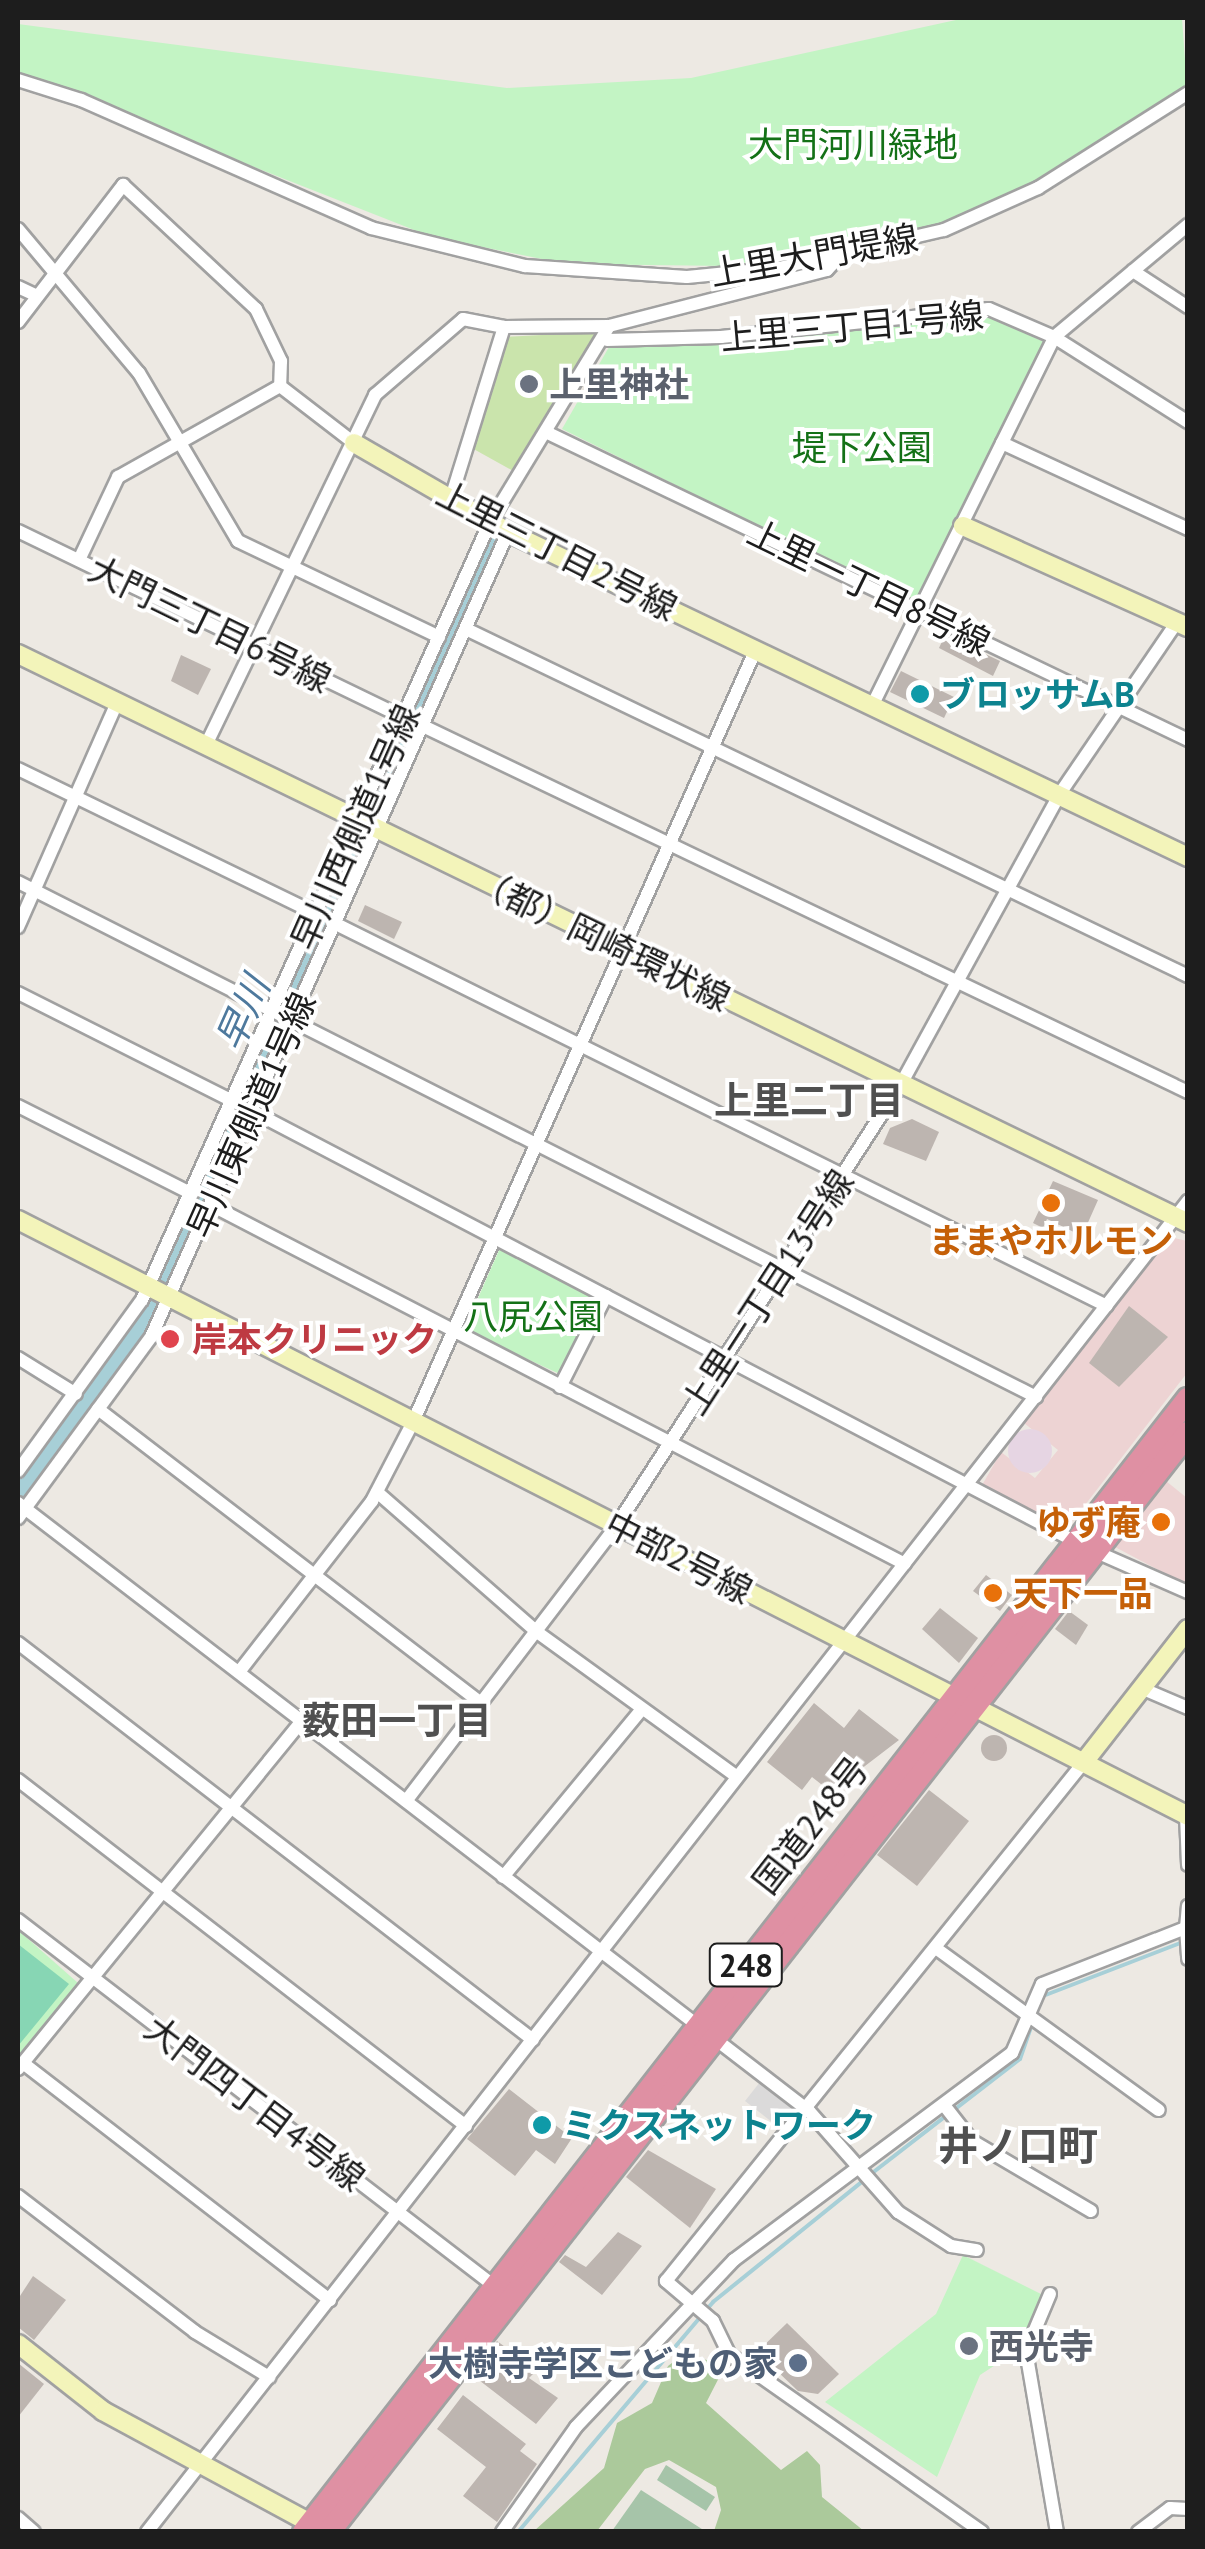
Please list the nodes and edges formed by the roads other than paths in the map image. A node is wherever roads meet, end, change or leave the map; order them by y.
1 (18, 80) edge
2 (1188, 92) edge
3 (1188, 225) edge
4 (18, 229) edge
5 (842, 254) junction
6 (1133, 271) junction
7 (56, 274) junction
8 (18, 286) edge
9 (37, 296) junction
10 (1188, 307) edge
11 (18, 322) edge
12 (504, 328) junction
13 (608, 333) junction
14 (1054, 337) junction
15 (280, 386) junction
16 (1188, 422) edge
17 (550, 434) junction
18 (183, 440) junction
19 (354, 443) junction
20 (1002, 443) junction
21 (451, 498) junction
22 (490, 522) junction
23 (963, 526) junction
24 (1188, 530) edge
25 (18, 531) edge
26 (508, 532) junction
27 (79, 560) junction
28 (292, 567) junction
29 (922, 612) junction
30 (1184, 619) edge
31 (466, 629) junction
32 (439, 637) junction
33 (255, 646) junction
34 (756, 648) junction
35 (18, 654) edge
36 (117, 703) junction
37 (872, 704) junction
38 (1118, 706) junction
39 (403, 717) junction
40 (423, 726) junction
41 (1188, 740) edge
42 (206, 746) junction
43 (711, 747) junction
44 (18, 769) edge
45 (1060, 795) junction
46 (75, 797) junction
47 (358, 819) junction
48 (378, 829) junction
49 (668, 843) junction
50 (1188, 856) edge
51 (18, 882) edge
52 (1007, 889) junction
53 (34, 890) junction
54 (316, 914) junction
55 (336, 924) junction
56 (18, 927) edge
57 (621, 948) junction
58 (1188, 976) edge
59 (957, 980) junction
60 (18, 993) edge
61 (275, 1008) junction
62 (294, 1017) junction
63 (579, 1043) junction
64 (901, 1084) junction
65 (1188, 1092) edge
66 (233, 1101) junction
67 (18, 1106) edge
68 (252, 1111) junction
69 (537, 1140) junction
70 (842, 1175) junction
71 (192, 1194) junction
72 (1188, 1201) edge
73 (210, 1205) junction
74 (18, 1220) edge
75 (1182, 1220) edge
76 (495, 1238) junction
77 (783, 1267) junction
78 (149, 1287) junction
79 (606, 1296) junction
80 (170, 1298) junction
81 (1107, 1306) junction
82 (453, 1331) junction
83 (18, 1358) edge
84 (724, 1358) junction
85 (560, 1387) junction
86 (76, 1394) junction
87 (1036, 1396) junction
88 (1188, 1400) edge
89 (98, 1408) junction
90 (413, 1422) junction
91 (1188, 1433) edge
92 (670, 1442) junction
93 (18, 1471) edge
94 (967, 1485) junction
95 (377, 1492) junction
96 (20, 1510) edge
97 (617, 1526) junction
98 (1085, 1547) junction
99 (905, 1564) junction
100 (314, 1575) junction
101 (1188, 1592) edge
102 (1188, 1629) edge
103 (537, 1632) junction
104 (844, 1642) junction
105 (18, 1643) edge
106 (239, 1672) junction
107 (1141, 1688) junction
108 (964, 1702) junction
109 (482, 1704) junction
110 (1188, 1708) edge
111 (642, 1709) junction
112 (302, 1721) junction
113 (1084, 1762) junction
114 (738, 1777) junction
115 (18, 1780) edge
116 (406, 1801) junction
117 (231, 1806) junction
118 (1187, 1816) edge
119 (1188, 1865) edge
120 (503, 1877) junction
121 (162, 1891) junction
122 (1188, 1906) edge
123 (18, 1920) edge
124 (1186, 1928) edge
125 (937, 1949) junction
126 (601, 1951) junction
127 (1187, 1951) edge
128 (1188, 1959) edge
129 (92, 1977) junction
130 (1024, 2017) junction
131 (707, 2031) junction
132 (533, 2040) junction
133 (20, 2066) edge
134 (944, 2106) junction
135 (1159, 2110) dead end
136 (809, 2111) junction
137 (466, 2126) junction
138 (861, 2162) junction
139 (18, 2196) edge
140 (398, 2212) junction
141 (1091, 2212) dead end
142 (976, 2250) dead end
143 (493, 2286) junction
144 (1050, 2294) dead end
145 (330, 2300) junction
146 (692, 2301) junction
147 (18, 2344) edge
148 (269, 2377) junction
149 (200, 2464) junction
150 (1188, 2509) edge
151 (18, 2518) edge
152 (317, 2529) edge
153 (34, 2532) edge
154 (147, 2532) edge
155 (502, 2532) edge
156 (982, 2532) edge
157 (1057, 2532) edge
158 (1138, 2532) edge

1 - 5 street, 上里大門堤線
2 - 5 street, 上里大門堤線
3 - 6 street
4 - 7 street
5 - 13 street
6 - 10 street
6 - 14 street
7 - 9 street
7 - 15 street
7 - 18 street
8 - 9 street
9 - 11 street
12 - 13 street, 上里三丁目1号線
12 - 19 street, 上里三丁目1号線
12 - 21 street
13 - 14 street, 上里三丁目1号線
13 - 17 street, 早川西側道1号線
14 - 16 street, 上里三丁目1号線
14 - 20 street
15 - 18 street
15 - 19 street, 上里三丁目2号線
17 - 22 street, 早川西側道1号線
17 - 29 street, 上里一丁目8号線
18 - 27 street
18 - 28 street
19 - 21 street, 上里三丁目2号線
19 - 28 street
20 - 23 street
20 - 24 street
21 - 22 street, 上里三丁目2号線
22 - 26 street, 上里三丁目2号線
22 - 32 street, 早川西側道1号線
23 - 29 street
23 - 30 street
25 - 27 street, 大門三丁目6号線
26 - 31 street, 早川東側道1号線
26 - 34 street, 上里三丁目2号線
27 - 33 street, 大門三丁目6号線
28 - 32 street
28 - 33 street
29 - 37 street
29 - 38 street, 上里一丁目8号線
30 - 38 street, 上里一丁目13号線
31 - 40 street, 早川東側道1号線
31 - 43 street
32 - 39 street, 早川西側道1号線
33 - 39 street, 大門三丁目6号線
33 - 42 street
34 - 37 street, 上里三丁目2号線
34 - 43 street
35 - 36 street, （都）岡崎環状線
36 - 42 street, （都）岡崎環状線
36 - 46 street
37 - 45 street, 上里三丁目2号線
38 - 41 street, 上里一丁目8号線
38 - 45 street, 上里一丁目13号線
39 - 47 street, 早川西側道1号線
40 - 48 street, 早川東側道1号線
40 - 49 street
42 - 47 street, （都）岡崎環状線
43 - 49 street
43 - 52 street
44 - 46 street
45 - 50 street, 上里三丁目2号線
45 - 52 street, 上里一丁目13号線
46 - 53 street
46 - 54 street
47 - 48 street, （都）岡崎環状線
47 - 54 street, 早川西側道1号線
48 - 55 street, 早川東側道1号線
48 - 57 street, （都）岡崎環状線
49 - 57 street
49 - 59 street
51 - 53 street
52 - 58 street
52 - 59 street, 上里一丁目13号線
53 - 56 street
53 - 61 street
54 - 61 street, 早川西側道1号線
55 - 62 street, 早川東側道1号線
55 - 63 street
57 - 63 street
57 - 64 street, （都）岡崎環状線
59 - 64 street, 上里一丁目13号線
59 - 65 street
60 - 66 street
61 - 62 street
61 - 66 street, 早川西側道1号線
62 - 68 street, 早川東側道1号線
62 - 69 street
63 - 69 street
63 - 70 street
64 - 70 street, 上里一丁目13号線
64 - 75 street, （都）岡崎環状線
66 - 71 street, 早川西側道1号線
67 - 71 street
68 - 73 street, 早川東側道1号線
68 - 76 street
69 - 76 street
69 - 77 street
70 - 77 street, 上里一丁目13号線
70 - 81 street
71 - 78 street, 早川西側道1号線
72 - 75 street
73 - 80 street, 早川東側道1号線
73 - 82 street
74 - 78 street
75 - 81 street
76 - 79 street
76 - 82 street
77 - 84 street, 上里一丁目13号線
77 - 87 street
78 - 80 street, 中部2号線
78 - 86 street, 早川西側道1号線
79 - 84 street
79 - 85 street
80 - 89 street, 早川東側道1号線
80 - 90 street, 中部2号線
81 - 87 street
82 - 85 street
82 - 90 street
83 - 86 street
84 - 92 street, 上里一丁目13号線
84 - 94 street
85 - 92 street
86 - 93 street, 早川西側道1号線
87 - 94 street
88 - 98 highway, 国道248号 / 248
89 - 96 street, 早川東側道1号線
89 - 100 street
90 - 95 street
90 - 97 street, 中部2号線
91 - 98 highway, 国道248号 / 248
92 - 97 street, 上里一丁目13号線
92 - 99 street
94 - 98 street
94 - 99 street
95 - 100 street
95 - 103 street
96 - 106 street
97 - 103 street, 上里一丁目13号線
97 - 104 street, 中部2号線
98 - 101 street
98 - 108 highway, 国道248号 / 248
99 - 104 street
100 - 106 street
100 - 109 street
102 - 107 street
103 - 109 street, 上里一丁目13号線
103 - 111 street
104 - 108 street, 中部2号線
104 - 114 street
105 - 117 street
106 - 112 street
107 - 110 street
107 - 113 street
108 - 113 street, 中部2号線
108 - 131 highway, 国道248号 / 248
109 - 116 street, 上里一丁目13号線
111 - 114 street
111 - 120 street
112 - 116 street
112 - 117 street
113 - 118 street, 中部2号線
113 - 125 street
114 - 126 street
115 - 121 street
116 - 120 street
117 - 121 street
117 - 132 street
118 - 119 street
120 - 126 street
121 - 129 street
121 - 137 street
122 - 124 street
123 - 129 street, 大門四丁目4号線
124 - 127 street
124 - 130 street
125 - 130 street
125 - 136 street
126 - 131 street
126 - 132 street
127 - 128 street
129 - 133 street
129 - 140 street, 大門四丁目4号線
130 - 134 street
130 - 135 street
131 - 136 street
131 - 143 highway, 国道248号 / 248
131 - 152 highway, 国道248号 / 248
132 - 137 street
133 - 145 street
134 - 138 street
134 - 141 street
136 - 138 street
136 - 146 street
137 - 140 street
138 - 142 street
138 - 146 street
139 - 148 street
140 - 143 street, 大門四丁目4号線
140 - 145 street
143 - 152 highway, 国道248号 / 248
144 - 157 street
145 - 148 street
146 - 155 street
146 - 156 street
147 - 149 street
148 - 149 street
149 - 152 street
149 - 154 street
150 - 158 street
151 - 153 street

